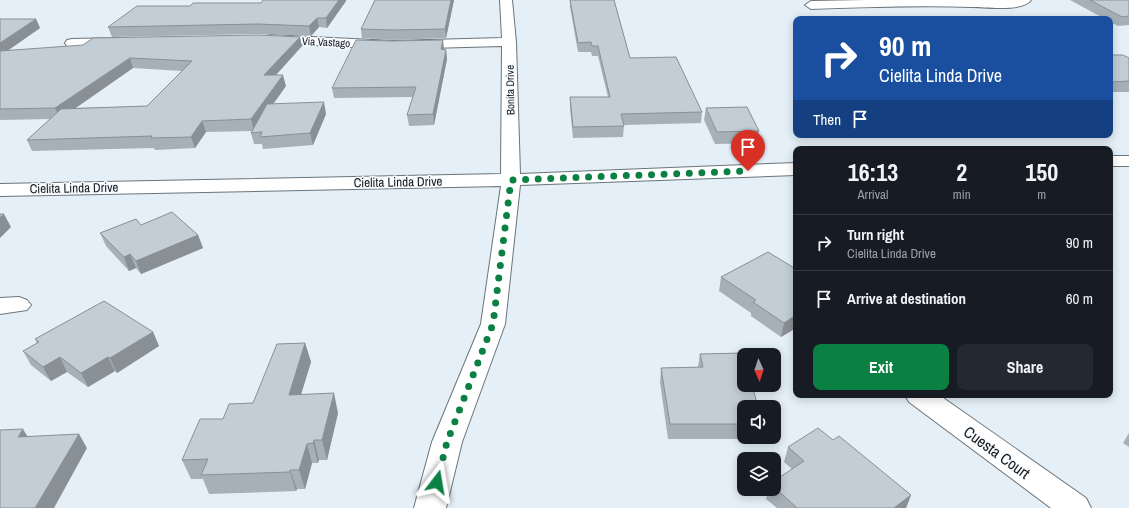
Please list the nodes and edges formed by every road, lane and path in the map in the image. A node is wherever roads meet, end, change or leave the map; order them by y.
1 (506, 0) edge
2 (1025, 0) edge
3 (811, 5) dead end
4 (260, 39) edge
5 (127, 42) edge
6 (509, 42) junction
7 (72, 43) dead end
8 (1113, 161) edge
9 (1129, 161) edge
10 (793, 170) edge
11 (511, 180) junction
12 (0, 190) edge
13 (923, 398) edge
14 (430, 508) edge
15 (1075, 508) edge

1 - 6 street, Bonita Drive
2 - 3 street
4 - 6 street, Via Vastago
5 - 7 street
6 - 11 street, Bonita Drive
8 - 9 street
10 - 11 street, Cielita Linda Drive
11 - 12 street, Cielita Linda Drive
11 - 14 street, Bonita Drive
13 - 15 street, Cuesta Court

